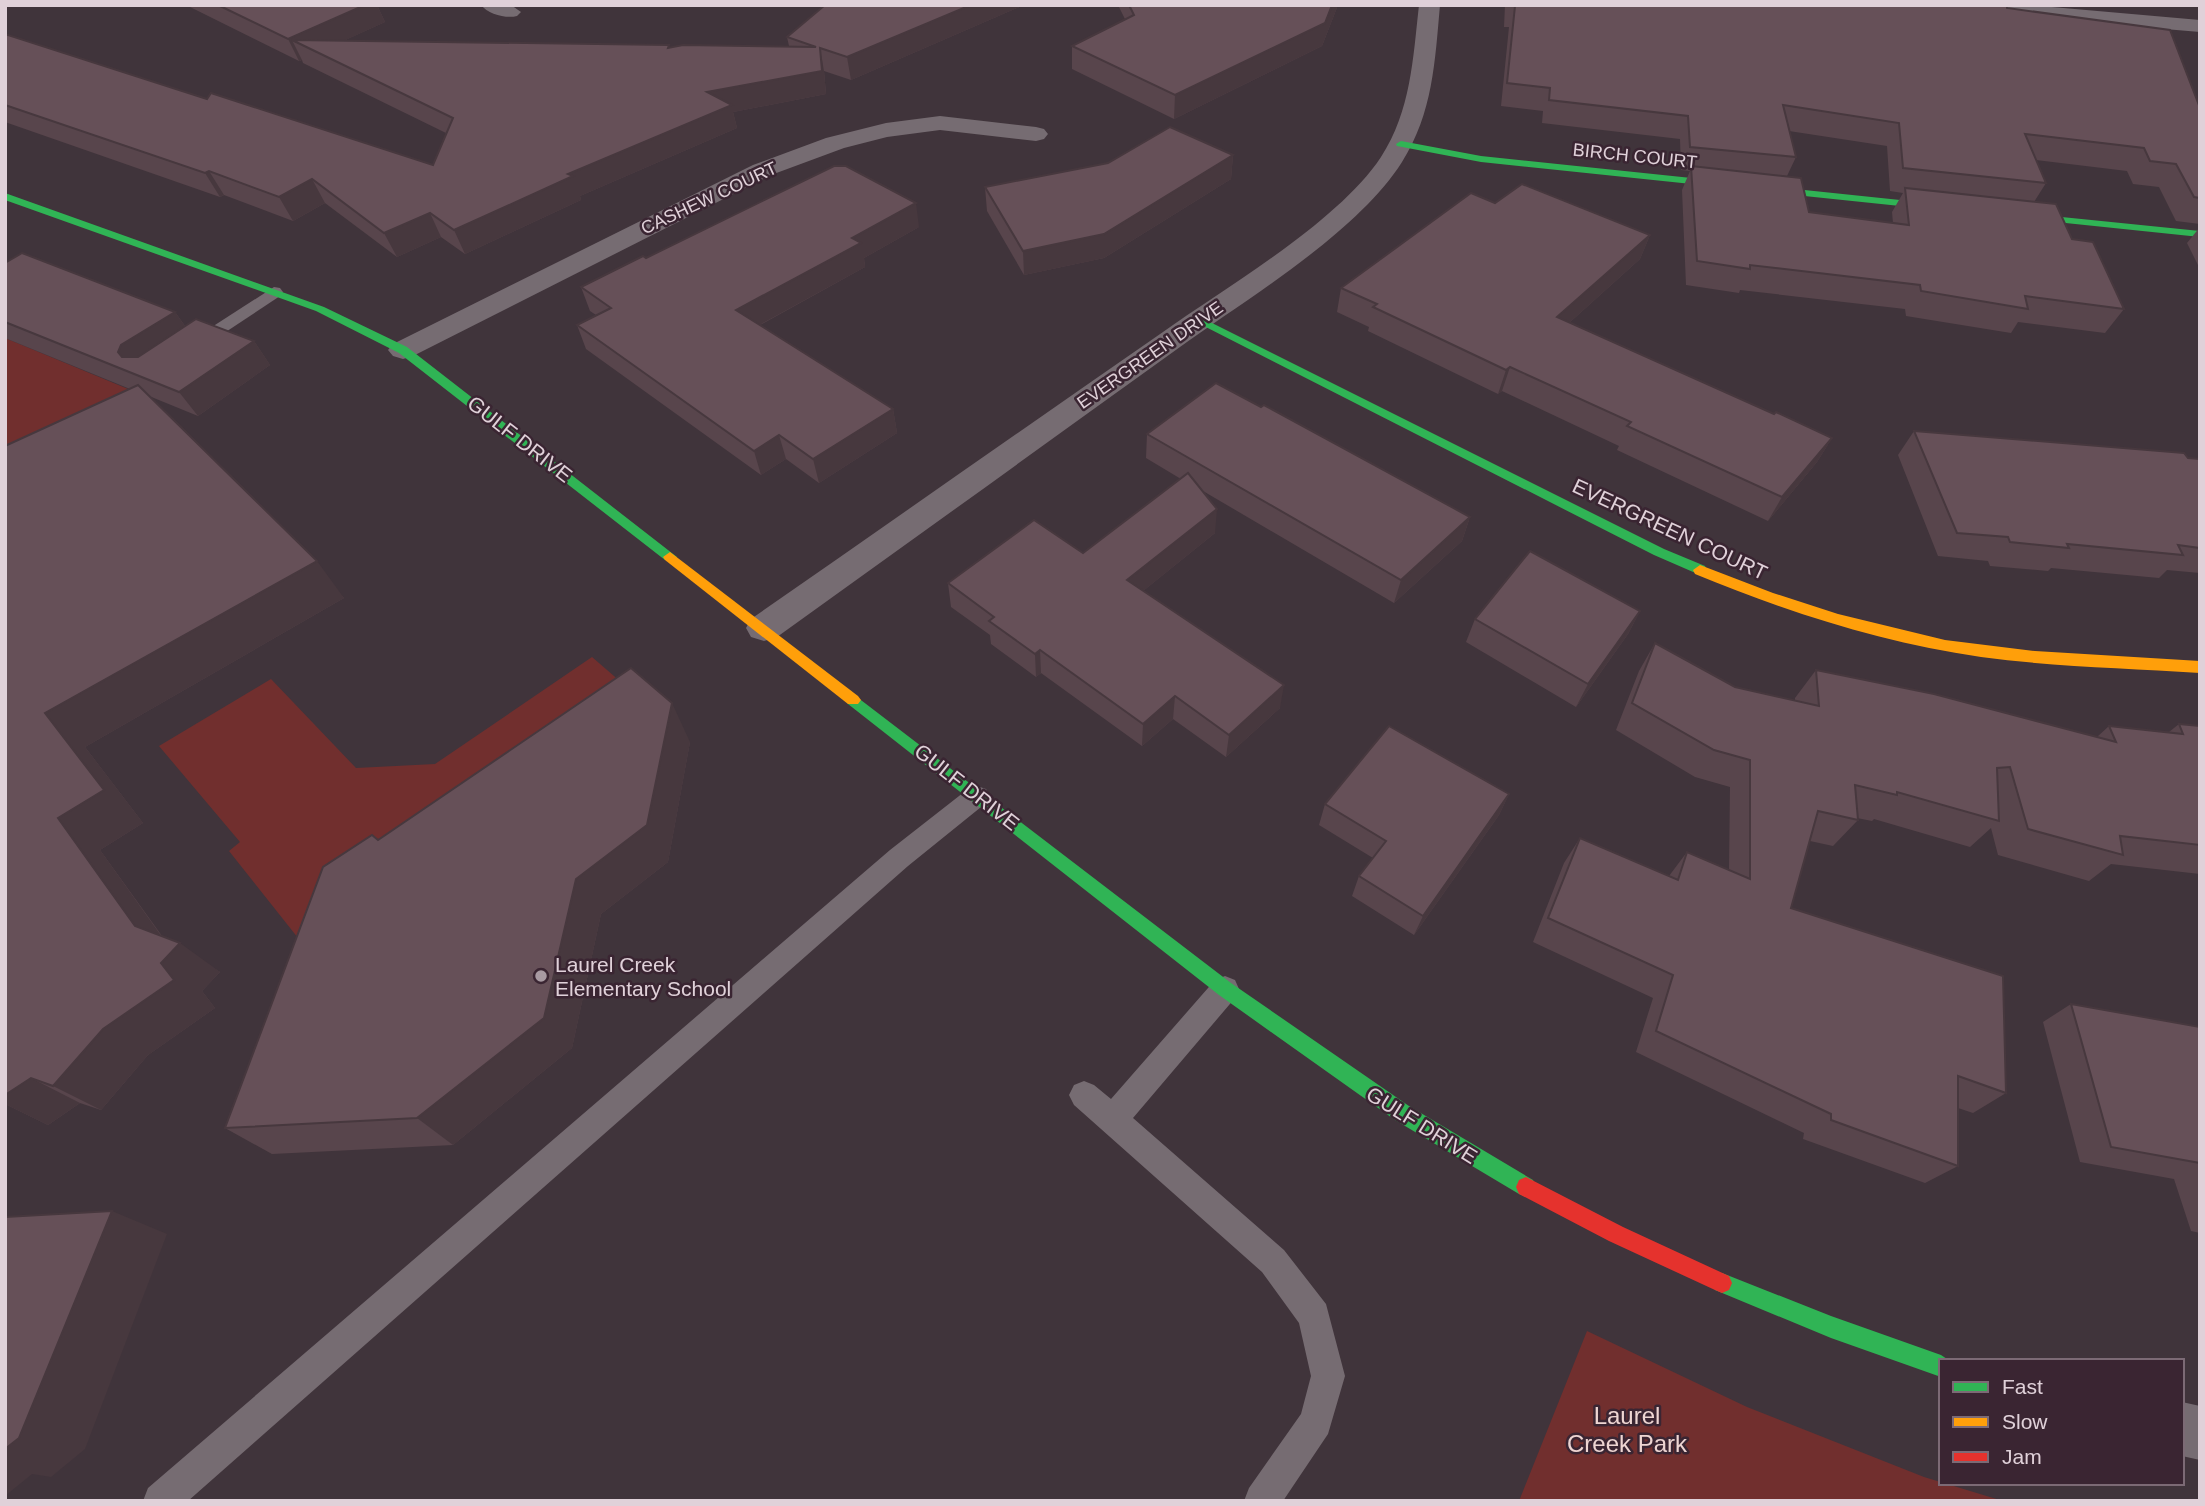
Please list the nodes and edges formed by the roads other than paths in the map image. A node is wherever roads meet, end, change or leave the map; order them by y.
1 (1430, 5) edge
2 (1952, 5) edge
3 (2200, 26) edge
4 (1036, 134) dead end
5 (1401, 144) junction
6 (5, 196) edge
7 (1965, 210) edge
8 (1992, 212) edge
9 (2200, 234) edge
10 (274, 292) junction
11 (1200, 320) junction
12 (403, 350) junction
13 (181, 354) edge
14 (764, 628) junction
15 (2200, 667) edge
16 (977, 796) junction
17 (1225, 989) junction
18 (1084, 1095) dead end
19 (1113, 1119) junction
20 (1939, 1365) edge
21 (162, 1501) edge
22 (1262, 1501) edge

1 - 5 street, EVERGREEN DRIVE
2 - 3 street
4 - 12 street, CASHEW COURT
5 - 7 street, BIRCH COURT
5 - 11 street, EVERGREEN DRIVE
6 - 10 street, GULF DRIVE
8 - 9 street
10 - 12 street, GULF DRIVE
10 - 13 lane
11 - 14 street, EVERGREEN DRIVE
11 - 15 street, EVERGREEN COURT
12 - 14 street, GULF DRIVE
14 - 16 street, GULF DRIVE
16 - 17 street, GULF DRIVE
16 - 21 lane
17 - 19 lane
17 - 20 street, GULF DRIVE
18 - 19 lane
19 - 22 lane

